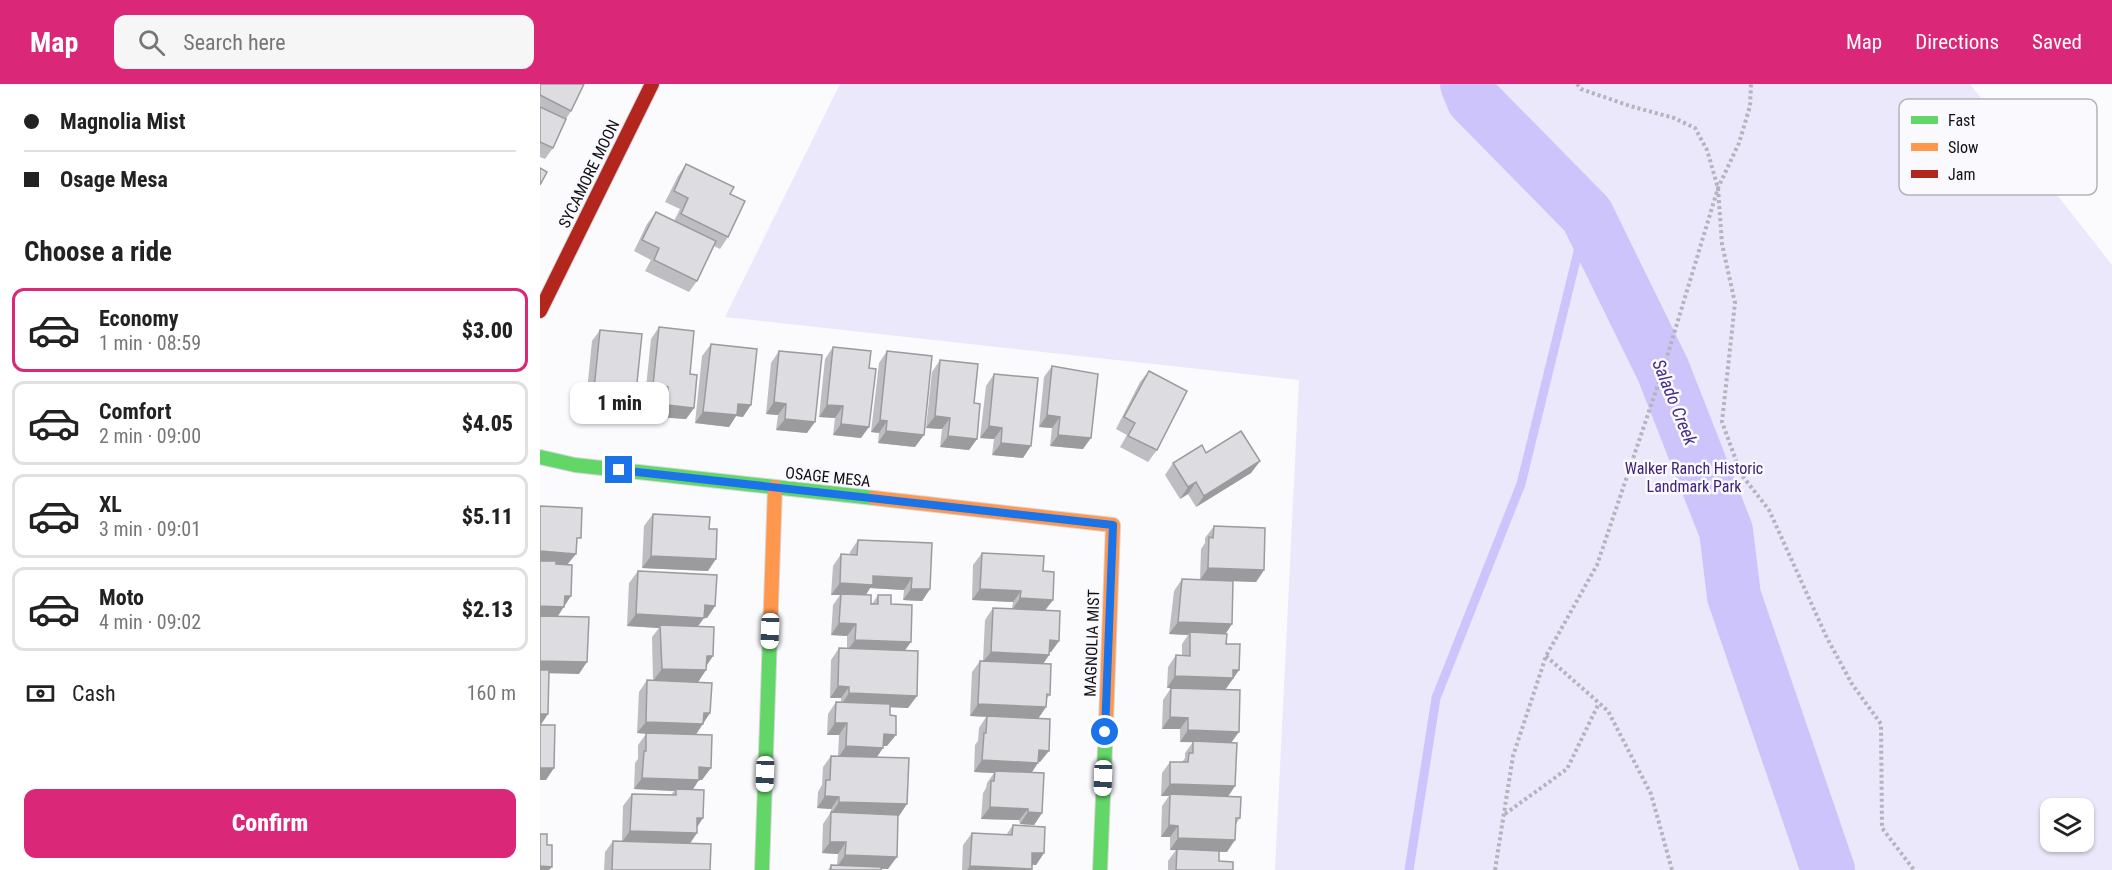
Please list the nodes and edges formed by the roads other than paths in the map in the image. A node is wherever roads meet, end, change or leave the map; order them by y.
1 (652, 84) edge
2 (540, 311) edge
3 (540, 457) edge
4 (775, 487) junction
5 (1113, 525) joint
6 (762, 870) edge
7 (1100, 870) edge

1 - 2 street, SYCAMORE MOON
3 - 4 street, OSAGE MESA
4 - 5 street, OSAGE MESA
4 - 6 street
5 - 7 street, MAGNOLIA MIST

